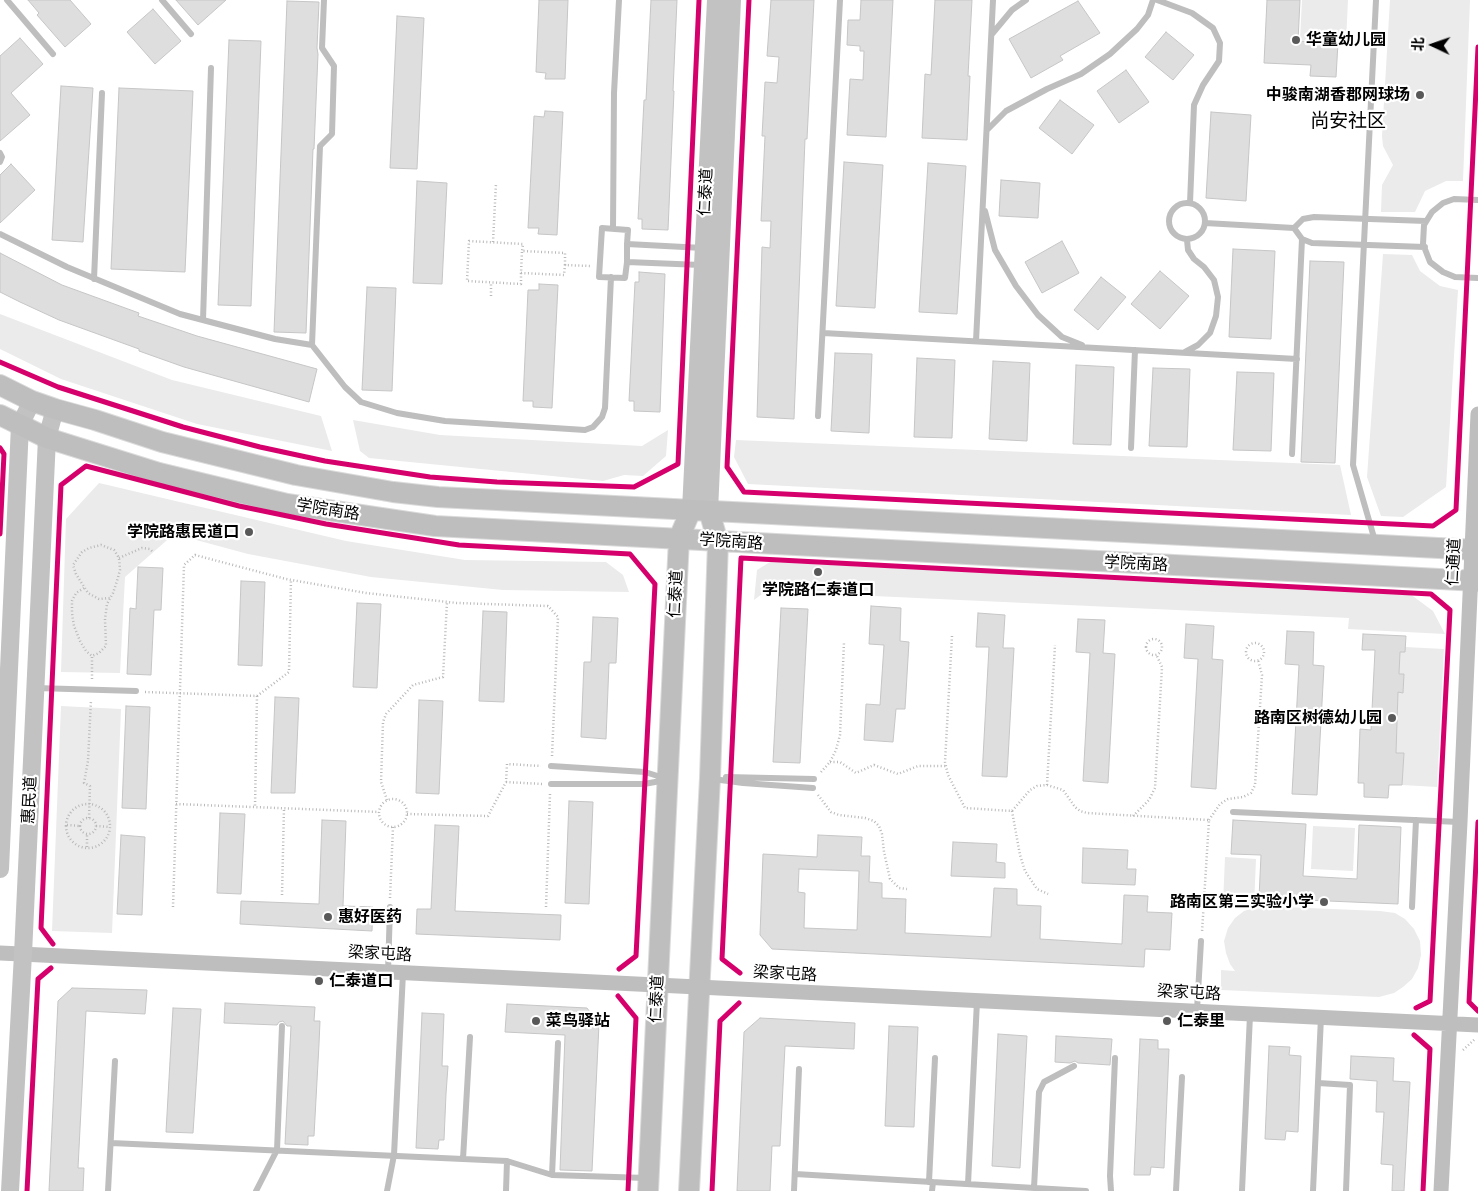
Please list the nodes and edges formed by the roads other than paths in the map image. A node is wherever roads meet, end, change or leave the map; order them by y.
1 (7, 0) edge
2 (162, 0) edge
3 (324, 0) edge
4 (618, 0) edge
5 (716, 0) edge
6 (732, 0) edge
7 (840, 0) edge
8 (993, 0) edge
9 (1026, 0) edge
10 (1155, 0) edge
11 (1376, 0) edge
12 (191, 34) dead end
13 (992, 34) junction
14 (53, 54) dead end
15 (211, 68) dead end
16 (102, 93) dead end
17 (987, 130) junction
18 (0, 153) edge
19 (0, 162) edge
20 (1478, 200) edge
21 (983, 203) junction
22 (1190, 203) junction
23 (1365, 219) junction
24 (1426, 222) junction
25 (1205, 223) junction
26 (1294, 228) junction
27 (613, 229) junction
28 (0, 234) edge
29 (1302, 239) junction
30 (1187, 240) junction
31 (628, 244) junction
32 (1364, 244) junction
33 (1425, 247) junction
34 (703, 257) junction
35 (627, 262) junction
36 (611, 277) junction
37 (94, 278) junction
38 (1478, 278) edge
39 (203, 320) junction
40 (823, 333) junction
41 (976, 341) junction
42 (312, 345) junction
43 (1088, 347) junction
44 (1135, 350) junction
45 (1184, 352) junction
46 (1297, 359) junction
47 (0, 385) edge
48 (32, 401) junction
49 (56, 410) junction
50 (1478, 414) edge
51 (0, 415) edge
52 (818, 416) dead end
53 (20, 425) junction
54 (47, 438) junction
55 (1131, 448) dead end
56 (1292, 454) dead end
57 (700, 510) junction
58 (679, 538) junction
59 (718, 542) junction
60 (1376, 545) junction
61 (1475, 550) edge
62 (1474, 581) edge
63 (1473, 624) edge
64 (35, 688) junction
65 (136, 692) road end
66 (552, 766) road end
67 (710, 778) junction
68 (814, 779) road end
69 (667, 780) junction
70 (551, 784) road end
71 (813, 788) road end
72 (1233, 812) dead end
73 (1416, 820) junction
74 (1460, 822) junction
75 (0, 869) edge
76 (390, 907) road end
77 (1412, 907) dead end
78 (1201, 941) road end
79 (0, 953) edge
80 (23, 954) junction
81 (388, 972) junction
82 (403, 973) junction
83 (657, 985) junction
84 (699, 987) junction
85 (977, 1000) junction
86 (1197, 1011) junction
87 (1250, 1014) junction
88 (1321, 1018) junction
89 (1449, 1024) junction
90 (1478, 1025) edge
91 (282, 1026) dead end
92 (470, 1037) dead end
93 (558, 1044) dead end
94 (935, 1058) dead end
95 (1115, 1058) dead end
96 (115, 1061) dead end
97 (1074, 1066) dead end
98 (799, 1068) dead end
99 (1182, 1078) dead end
100 (1318, 1084) junction
101 (111, 1143) junction
102 (277, 1150) junction
103 (394, 1156) junction
104 (463, 1158) junction
105 (507, 1161) junction
106 (795, 1174) junction
107 (552, 1175) junction
108 (931, 1182) junction
109 (968, 1184) junction
110 (648, 1185) edge
111 (1034, 1188) junction
112 (10, 1191) edge
113 (108, 1191) edge
114 (256, 1191) edge
115 (387, 1191) edge
116 (506, 1191) edge
117 (689, 1191) edge
118 (794, 1191) edge
119 (932, 1191) edge
120 (1086, 1191) edge
121 (1111, 1191) edge
122 (1176, 1191) edge
123 (1242, 1191) edge
124 (1314, 1191) edge
125 (1346, 1191) edge
126 (1441, 1191) edge

1 - 14 lane
2 - 12 lane
3 - 42 lane
4 - 27 lane
5 - 34 main road, 仁泰道
6 - 57 main road, 仁泰道
7 - 40 lane
8 - 13 lane
9 - 13 lane
10 - 17 lane
10 - 22 lane
11 - 23 lane
13 - 17 lane
15 - 39 lane
16 - 37 lane
17 - 21 lane
18 - 19 lane
20 - 24 lane
21 - 41 lane
21 - 43 lane
22 - 25 lane
22 - 30 lane
23 - 24 lane
23 - 26 lane
23 - 32 lane
24 - 33 lane
25 - 26 lane
25 - 30 lane
26 - 29 lane
27 - 31 lane
27 - 36 lane
28 - 37 lane
29 - 32 lane
29 - 46 lane
30 - 45 lane
31 - 34 lane
31 - 35 lane
32 - 33 lane
32 - 60 lane
33 - 38 lane
34 - 35 lane
34 - 57 main road, 仁泰道
35 - 36 lane
36 - 42 lane
37 - 39 lane
39 - 42 lane
40 - 41 lane
40 - 52 lane
41 - 43 lane
43 - 44 lane
44 - 45 lane
44 - 55 lane
45 - 46 lane
46 - 56 lane
47 - 48 main road, 学院南路
48 - 49 main road, 学院南路
48 - 53 main road, 惠民道
49 - 54 main road, 惠民道
49 - 57 main road, 学院南路
50 - 61 street, 仁通道
51 - 53 main road, 学院南路
53 - 54 main road, 学院南路
53 - 75 main road, 惠民道
54 - 58 main road, 学院南路
54 - 64 main road, 惠民道
57 - 58 main road, 仁泰道
57 - 59 main road, 仁泰道
57 - 60 main road, 学院南路
58 - 59 main road, 学院南路
58 - 69 main road, 仁泰道
59 - 62 main road, 学院南路
59 - 67 main road, 仁泰道
60 - 61 main road, 学院南路
61 - 62 street, 仁通道
62 - 63 street, 仁通道
63 - 74 street, 仁通道
64 - 65 lane
64 - 80 main road, 惠民道
66 - 69 lane
67 - 68 lane
67 - 71 lane
67 - 84 main road, 仁泰道
69 - 70 lane
69 - 83 main road, 仁泰道
72 - 73 lane
73 - 74 lane
73 - 77 lane
74 - 89 street, 仁通道
76 - 81 lane
78 - 86 lane
79 - 80 street, 梁家屯路
80 - 81 street, 梁家屯路
80 - 112 main road, 惠民道
81 - 82 street, 梁家屯路
82 - 83 street, 梁家屯路
82 - 103 lane
83 - 84 street, 梁家屯路
83 - 110 main road, 仁泰道
84 - 85 street, 梁家屯路
84 - 117 main road, 仁泰道
85 - 86 street, 梁家屯路
85 - 109 lane
86 - 87 street, 梁家屯路
87 - 88 street, 梁家屯路
87 - 123 lane
88 - 89 street, 梁家屯路
88 - 100 lane
89 - 90 street, 梁家屯路
89 - 126 street, 仁通道
91 - 102 lane
92 - 104 lane
93 - 107 lane
94 - 108 lane
95 - 121 lane
96 - 101 lane
97 - 111 lane
98 - 106 lane
99 - 122 lane
100 - 124 lane
100 - 125 lane
101 - 102 lane
101 - 113 lane
102 - 103 lane
102 - 114 lane
103 - 104 lane
103 - 115 lane
104 - 105 lane
105 - 107 lane
105 - 116 lane
106 - 108 lane
106 - 118 lane
107 - 110 lane
108 - 109 lane
108 - 119 lane
109 - 111 lane
111 - 120 lane

